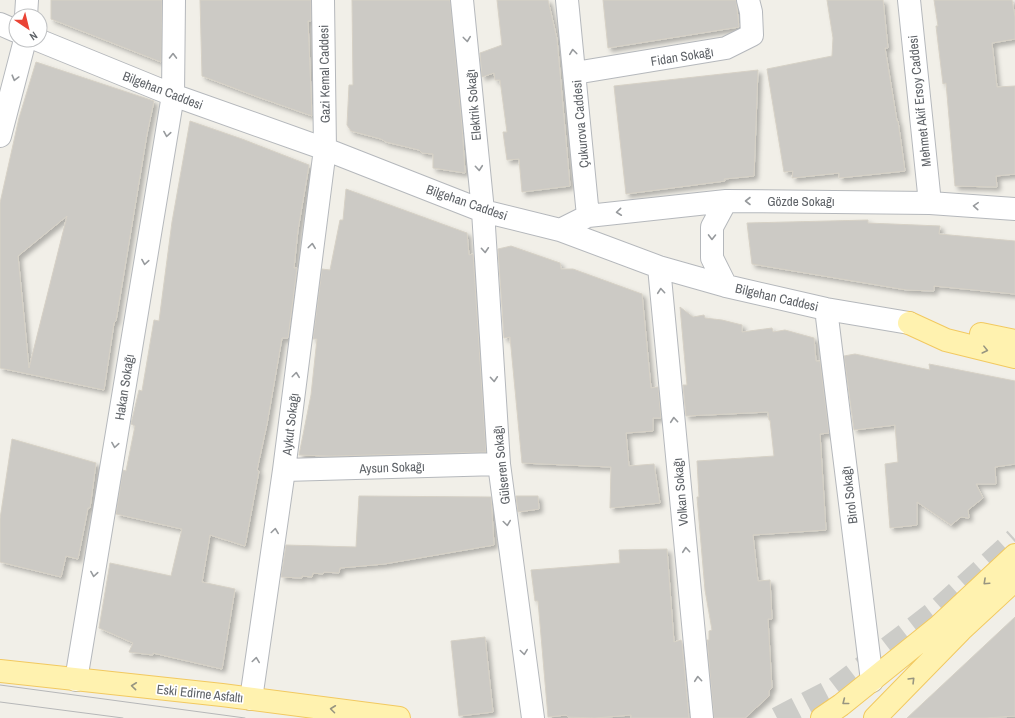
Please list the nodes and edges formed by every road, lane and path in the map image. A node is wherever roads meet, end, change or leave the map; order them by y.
1 (174, 0) edge
2 (323, 0) edge
3 (462, 0) edge
4 (567, 0) edge
5 (748, 0) edge
6 (909, 0) edge
7 (48, 44) edge
8 (23, 48) edge
9 (575, 74) junction
10 (173, 95) junction
11 (0, 136) edge
12 (325, 149) junction
13 (726, 201) junction
14 (930, 203) junction
15 (1015, 209) edge
16 (483, 211) junction
17 (588, 216) junction
18 (560, 230) junction
19 (659, 267) junction
20 (726, 286) junction
21 (826, 308) junction
22 (909, 323) junction
23 (1015, 341) edge
24 (1015, 357) edge
25 (499, 464) junction
26 (284, 470) junction
27 (1015, 555) edge
28 (1015, 580) edge
29 (0, 671) edge
30 (76, 680) junction
31 (872, 681) junction
32 (251, 699) junction
33 (881, 711) edge
34 (399, 718) edge
35 (533, 718) edge
36 (702, 718) edge
37 (822, 718) edge

10 -> 1 street, Hakan Sokağı
2 - 12 street, Gazi Kemal Caddesi
3 -> 16 street, Elektrik Sokağı
9 -> 4 street, Çukurova Caddesi
5 - 9 street, Fidan Sokağı
6 - 14 street, Mehmet Akif Ersoy Caddesi
7 - 10 street, Bilgehan Caddesi
8 -> 11 street
9 - 17 street, Çukurova Caddesi
10 - 12 street, Bilgehan Caddesi
10 -> 30 street, Hakan Sokağı
12 - 16 street, Bilgehan Caddesi
26 -> 12 street, Aykut Sokağı
14 -> 13 street, Gözde Sokağı
13 -> 17 street, Gözde Sokağı
13 -> 20 street
15 -> 14 street, Gözde Sokağı
16 - 18 street, Bilgehan Caddesi
16 -> 25 street, Gülseren Sokağı
17 - 18 street
18 - 19 street, Bilgehan Caddesi
19 - 20 street, Bilgehan Caddesi
36 -> 19 street, Volkan Sokağı
20 - 21 street, Bilgehan Caddesi
21 - 22 street, Bilgehan Caddesi
21 - 31 street, Birol Sokağı
22 - 23 main road, Bilgehan Caddesi
22 -> 24 main road, Bilgehan Caddesi
25 - 26 street, Aysun Sokağı
25 -> 35 street, Gülseren Sokağı
32 -> 26 street, Aykut Sokağı
27 -> 31 main road
33 -> 28 main road
29 - 30 main road, Eski Edirne Asfaltı
32 -> 30 main road, Eski Edirne Asfaltı
31 - 33 main road
31 -> 37 main road
34 -> 32 main road, Eski Edirne Asfaltı

